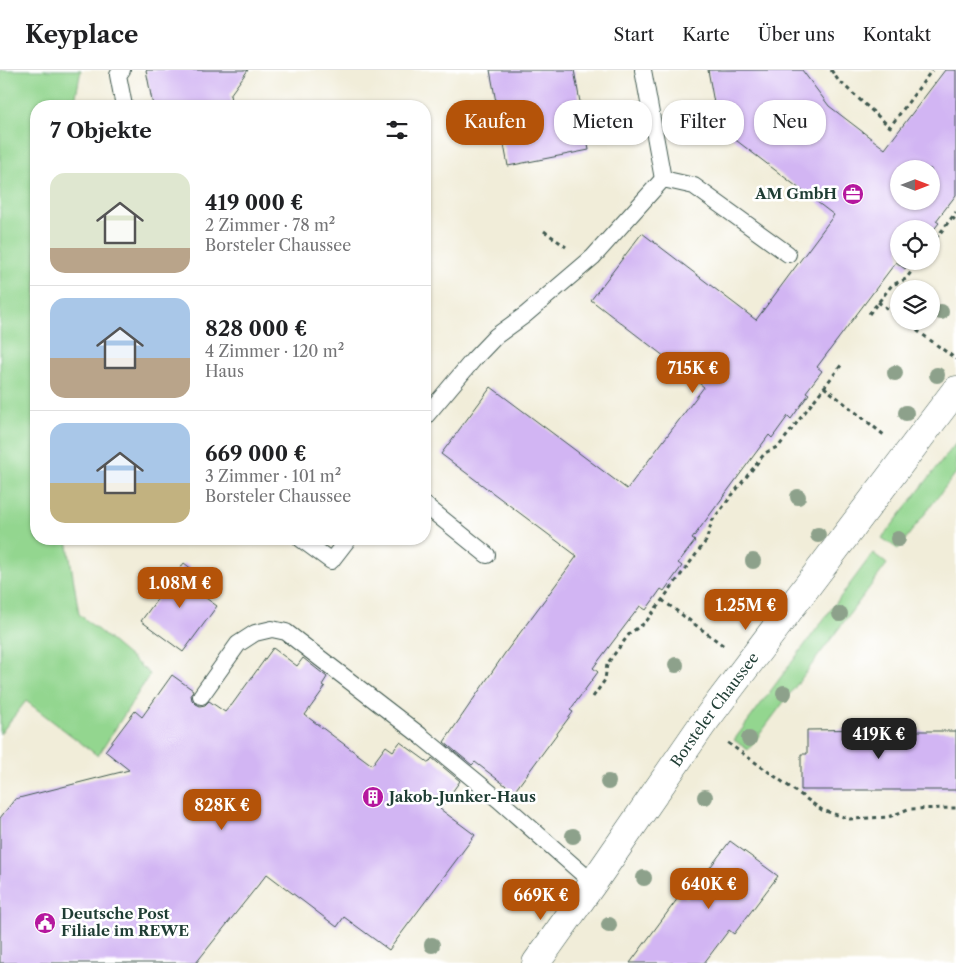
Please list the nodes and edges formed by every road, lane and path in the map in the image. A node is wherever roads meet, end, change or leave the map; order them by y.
1 (122, 70) edge
2 (643, 70) edge
3 (831, 70) edge
4 (932, 70) edge
5 (123, 100) edge
6 (663, 179) junction
7 (956, 212) edge
8 (952, 217) junction
9 (956, 220) edge
10 (940, 233) edge
11 (788, 254) dead end
12 (912, 270) edge
13 (878, 302) junction
14 (890, 311) edge
15 (869, 314) dead end
16 (916, 330) edge
17 (956, 359) edge
18 (842, 364) dead end
19 (824, 387) junction
20 (956, 390) edge
21 (431, 410) edge
22 (907, 454) junction
23 (431, 510) edge
24 (309, 545) edge
25 (344, 545) edge
26 (487, 555) dead end
27 (662, 600) junction
28 (748, 664) junction
29 (201, 696) dead end
30 (593, 697) dead end
31 (702, 725) junction
32 (956, 808) edge
33 (593, 883) junction
34 (536, 963) edge

1 - 5 lane
2 - 6 lane
3 - 4 path
6 - 11 lane
6 - 21 lane
7 - 8 path
8 - 9 path
8 - 10 path
12 - 13 path
13 - 14 path
13 - 15 path
16 - 17 path
18 - 19 path
19 - 22 path
19 - 27 path
20 - 22 main road, Borsteler Chaussee
22 - 28 main road, Borsteler Chaussee
23 - 26 lane
24 - 25 lane
27 - 28 path
27 - 30 path
28 - 31 main road, Borsteler Chaussee
29 - 33 lane
31 - 32 path
31 - 33 main road, Borsteler Chaussee
33 - 34 main road, Borsteler Chaussee

